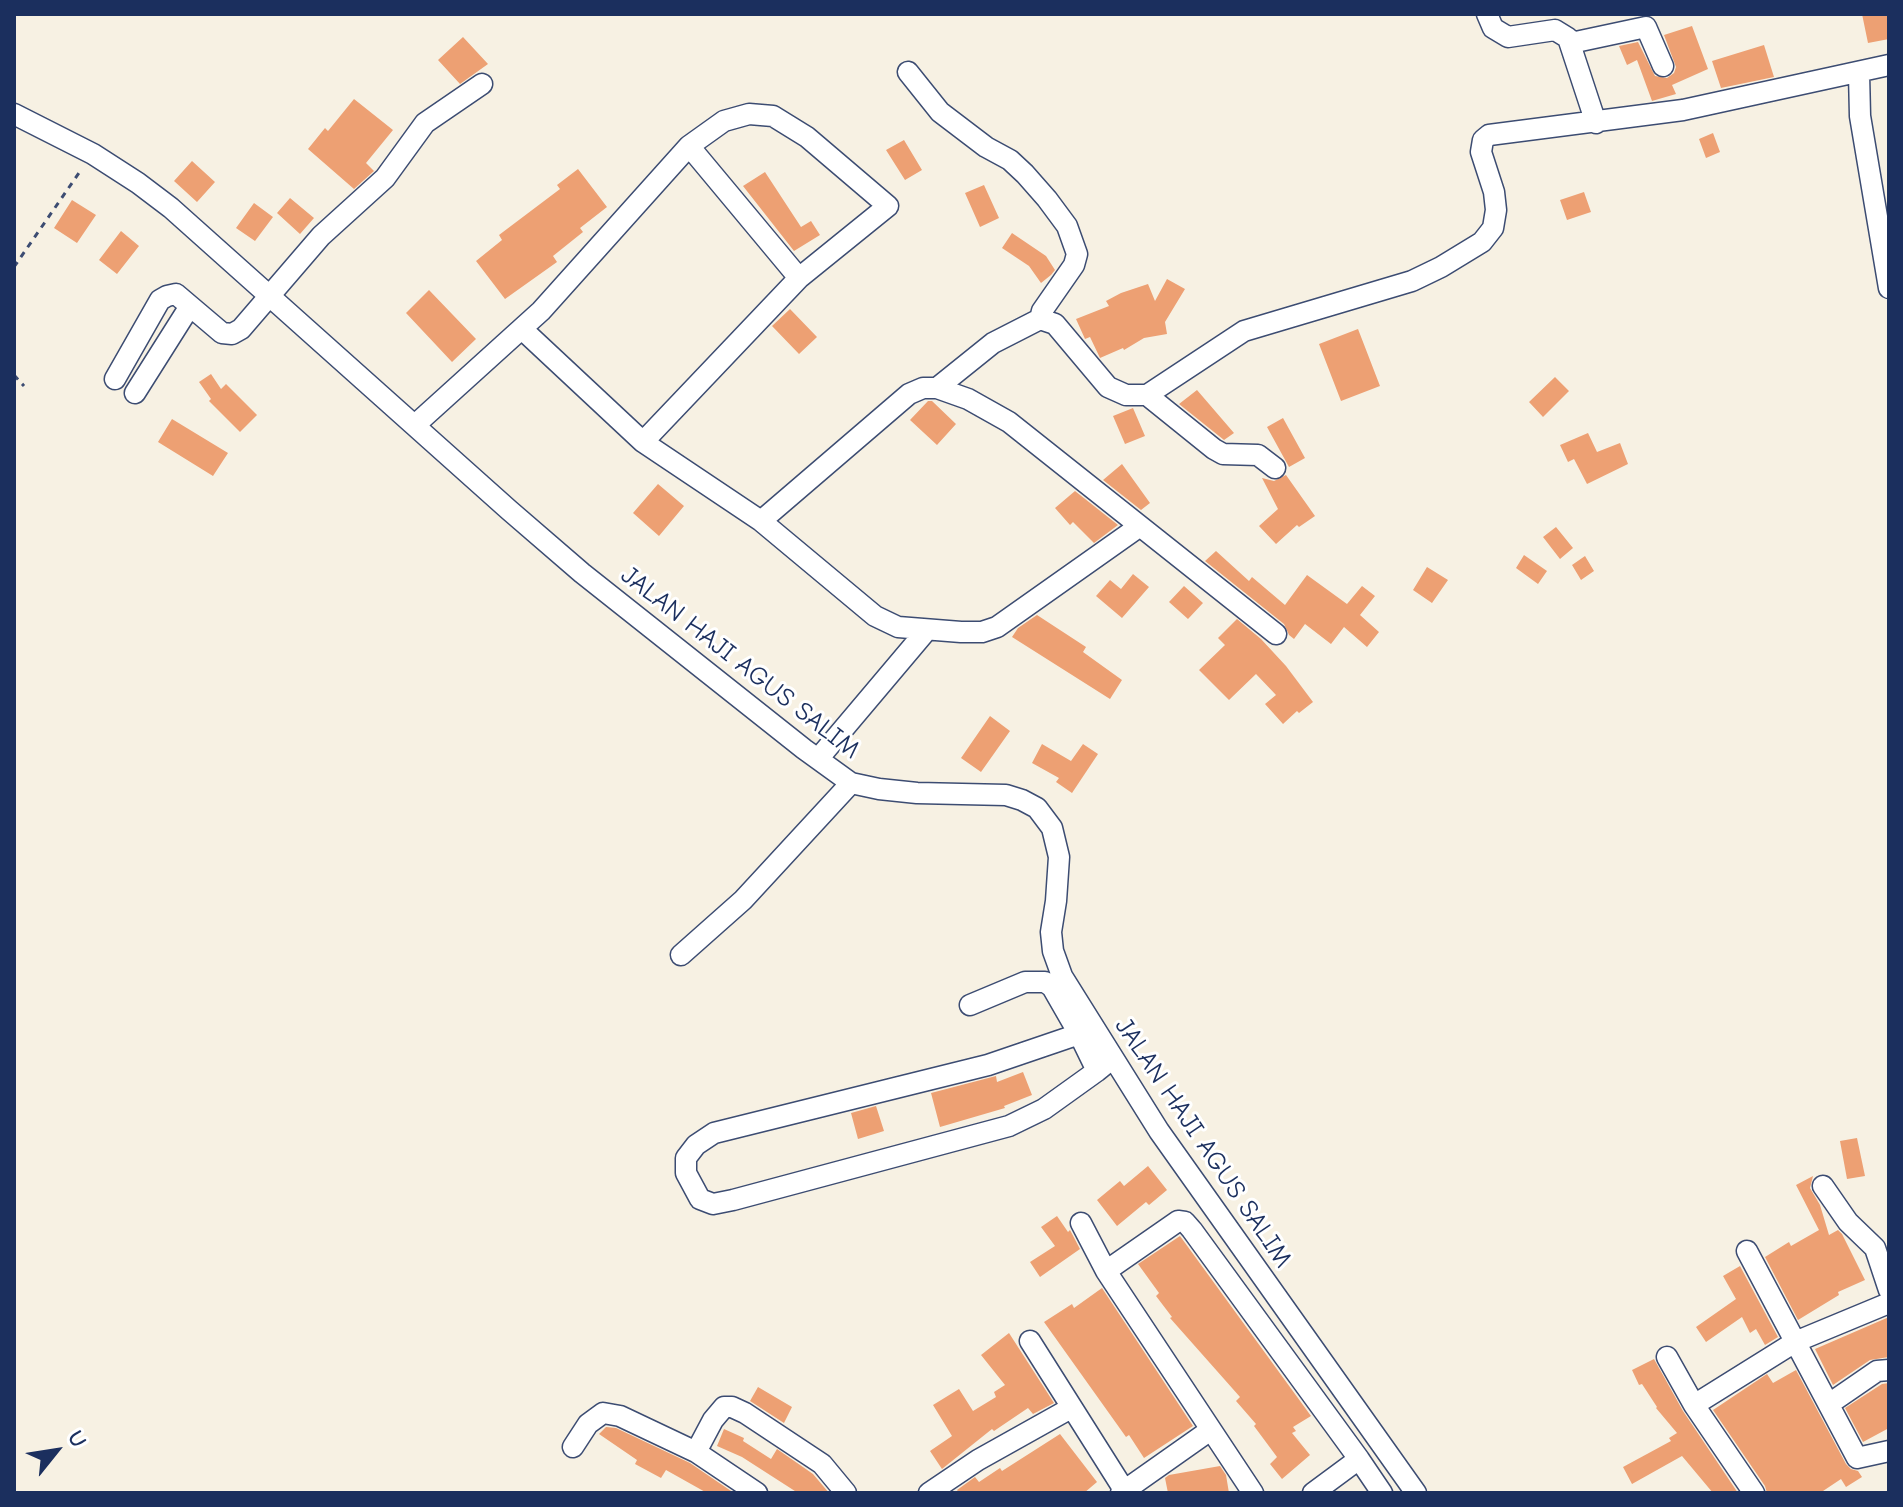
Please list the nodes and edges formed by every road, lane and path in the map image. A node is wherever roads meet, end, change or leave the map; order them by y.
1 (1487, 14) edge
2 (1571, 43) junction
3 (1889, 65) edge
4 (1663, 66) dead end
5 (908, 72) dead end
6 (1859, 73) junction
7 (482, 84) dead end
8 (14, 114) edge
9 (1596, 123) junction
10 (689, 146) junction
11 (93, 154) junction
12 (14, 267) edge
13 (799, 278) junction
14 (1889, 288) edge
15 (267, 295) junction
16 (190, 306) junction
17 (1040, 319) junction
18 (522, 329) junction
19 (14, 375) edge
20 (115, 379) dead end
21 (24, 386) dead end
22 (937, 388) junction
23 (135, 393) dead end
24 (1147, 395) junction
25 (415, 425) junction
26 (643, 442) junction
27 (1275, 468) dead end
28 (761, 521) junction
29 (1140, 526) junction
30 (926, 631) junction
31 (1276, 634) dead end
32 (818, 759) junction
33 (851, 783) junction
34 (681, 955) dead end
35 (970, 1005) dead end
36 (1079, 1034) junction
37 (1105, 1064) junction
38 (1823, 1186) dead end
39 (1081, 1223) dead end
40 (1747, 1251) dead end
41 (1106, 1271) junction
42 (1889, 1290) edge
43 (1889, 1303) edge
44 (1030, 1341) dead end
45 (1795, 1342) junction
46 (1667, 1357) dead end
47 (1889, 1370) edge
48 (1829, 1404) junction
49 (1694, 1405) junction
50 (1071, 1408) junction
51 (1209, 1431) junction
52 (573, 1447) dead end
53 (1889, 1451) edge
54 (696, 1452) junction
55 (1359, 1459) junction
56 (1124, 1492) edge
57 (757, 1493) edge
58 (846, 1493) edge
59 (929, 1493) edge
60 (1253, 1493) edge
61 (1313, 1493) edge
62 (1382, 1493) edge
63 (1416, 1493) edge
64 (1754, 1493) edge

1 - 2 street
2 - 4 street
2 - 9 street
3 - 6 street
5 - 17 street
6 - 9 street
6 - 14 street
7 - 15 street
8 - 11 street, JALAN HAJI AGUS SALIM
9 - 24 street
10 - 13 street
10 - 13 street
10 - 18 street
11 - 12 path
11 - 15 street, JALAN HAJI AGUS SALIM
13 - 26 street
15 - 16 street
15 - 25 street, JALAN HAJI AGUS SALIM
16 - 20 street
16 - 23 street
17 - 22 street
17 - 24 street
18 - 25 street
18 - 26 street
19 - 21 path
22 - 28 street
22 - 29 street
24 - 27 street
25 - 32 street, JALAN HAJI AGUS SALIM
26 - 28 street
28 - 30 street
29 - 30 street
29 - 31 street
30 - 32 street
32 - 33 street, JALAN HAJI AGUS SALIM
33 - 34 street
33 - 37 street, JALAN HAJI AGUS SALIM
35 - 36 street
36 - 37 street
36 - 37 street
37 - 63 street, JALAN HAJI AGUS SALIM
38 - 42 street
39 - 41 street
40 - 45 street
41 - 51 street
41 - 55 street
43 - 45 street
44 - 50 street
45 - 48 street
45 - 49 street
46 - 49 street
47 - 48 street
48 - 53 street
49 - 64 street
50 - 56 street
50 - 59 street
51 - 56 street
51 - 60 street
52 - 54 street
54 - 57 street
54 - 58 street
55 - 61 street
55 - 62 street

